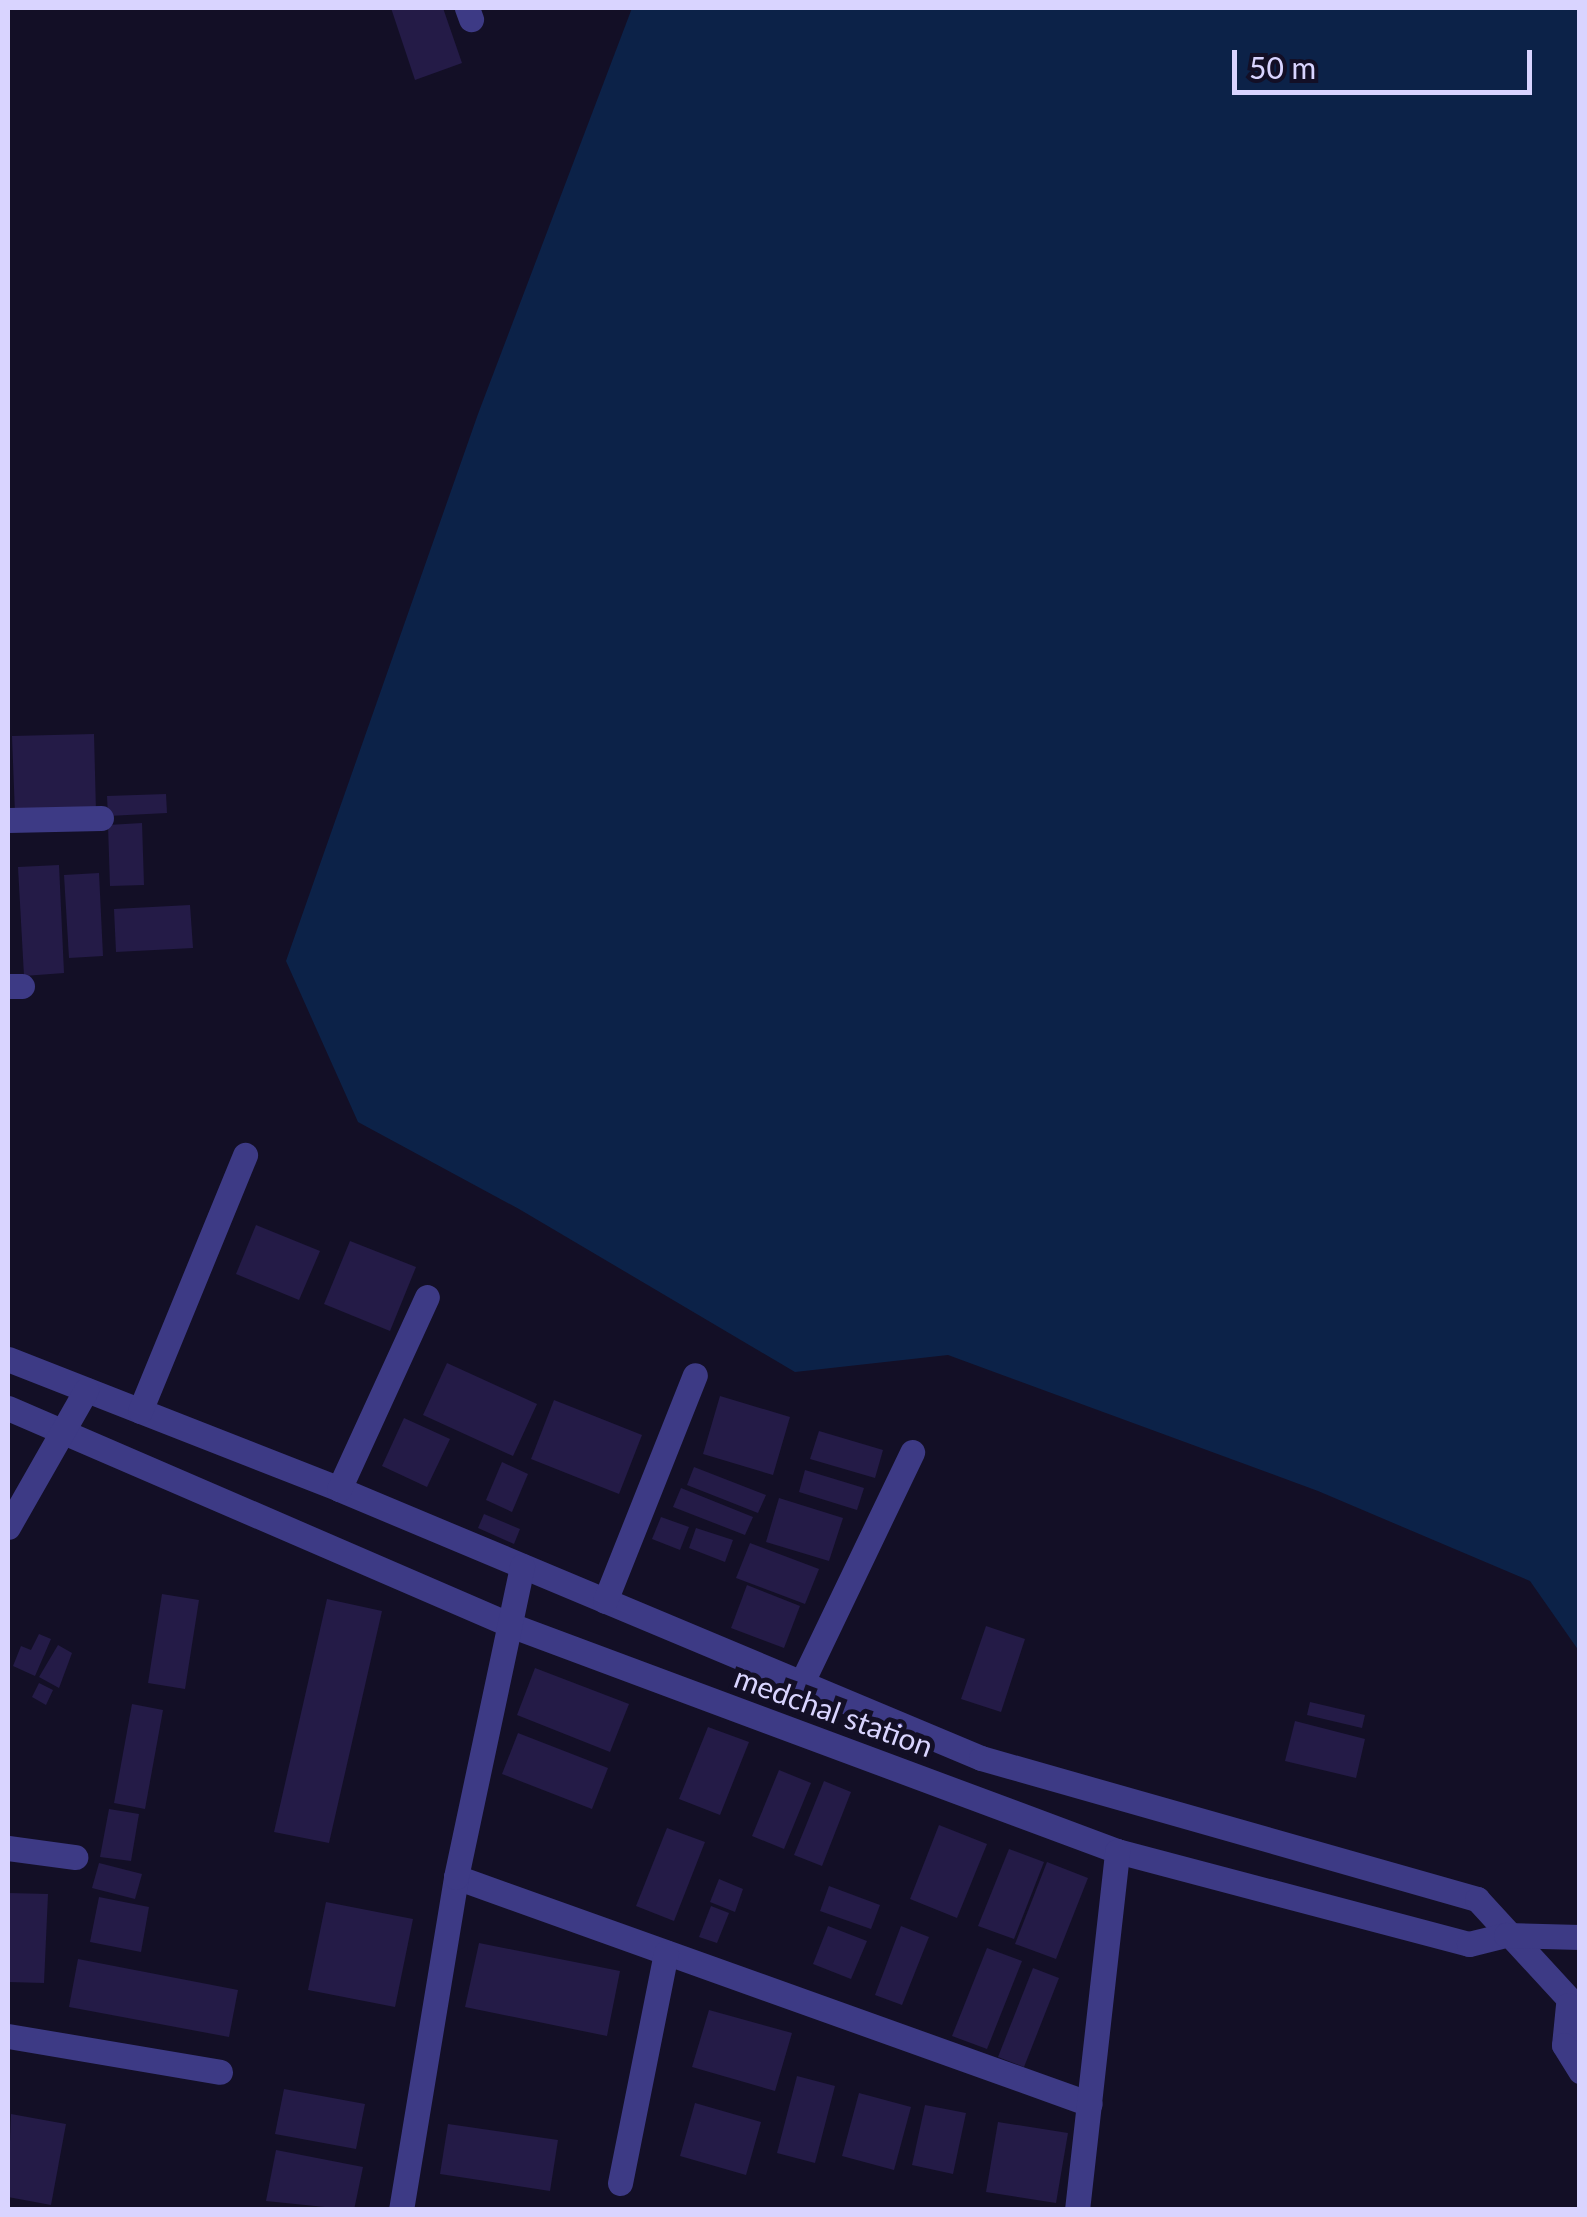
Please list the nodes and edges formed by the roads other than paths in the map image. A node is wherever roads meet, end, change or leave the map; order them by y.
1 (100, 818) dead end
2 (8, 820) edge
3 (245, 1155) dead end
4 (427, 1296) dead end
5 (8, 1359) edge
6 (695, 1375) dead end
7 (86, 1390) junction
8 (8, 1408) edge
9 (140, 1411) junction
10 (59, 1430) junction
11 (912, 1452) dead end
12 (339, 1489) junction
13 (8, 1528) edge
14 (522, 1566) junction
15 (605, 1600) junction
16 (514, 1626) junction
17 (802, 1682) junction
18 (8, 1848) edge
19 (1117, 1852) junction
20 (75, 1857) dead end
21 (456, 1878) junction
22 (1506, 1935) junction
23 (1580, 1937) edge
24 (666, 1953) junction
25 (1574, 2008) edge
26 (8, 2036) edge
27 (1580, 2071) edge
28 (220, 2072) dead end
29 (1090, 2104) junction
30 (620, 2183) dead end
31 (401, 2210) edge
32 (1076, 2210) edge

1 - 2 street
3 - 9 street
4 - 12 street
5 - 7 street
6 - 15 street
7 - 9 street
7 - 10 street
8 - 10 street, medchal station
9 - 12 street
10 - 13 street
10 - 16 street, medchal station
11 - 17 street
12 - 14 street
14 - 15 street
14 - 16 street
15 - 17 street
16 - 19 street, medchal station
16 - 21 street
17 - 22 street
18 - 20 street
19 - 22 street, medchal station
19 - 29 street
21 - 24 street
21 - 31 street
22 - 23 street, medchal station
22 - 25 street
24 - 29 street
24 - 30 street
25 - 27 street
26 - 28 street
29 - 32 street

